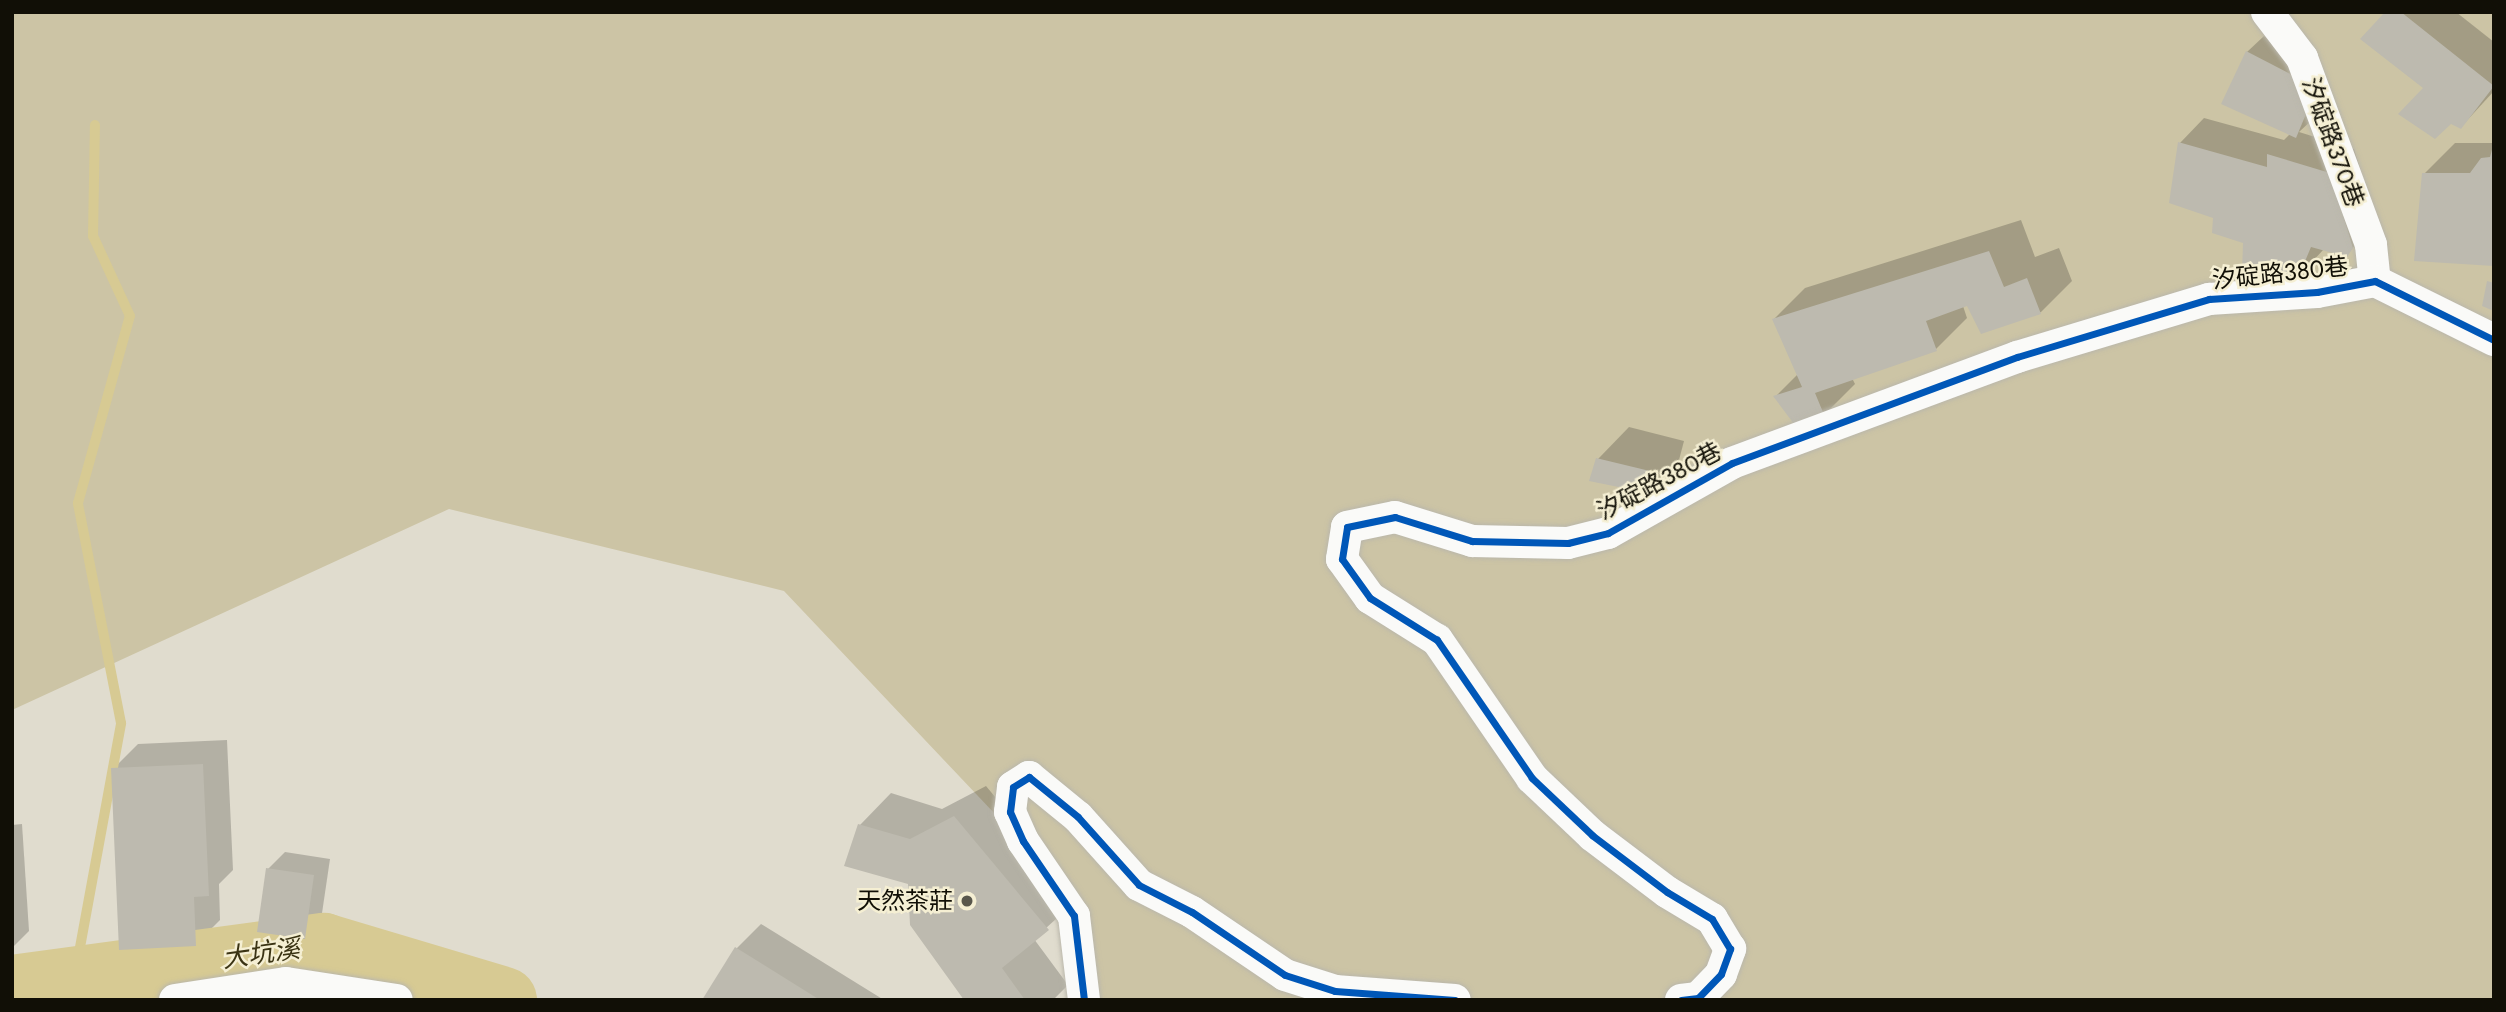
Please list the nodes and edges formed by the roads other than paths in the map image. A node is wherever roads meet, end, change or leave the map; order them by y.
1 (2267, 12) edge
2 (2375, 282) junction
3 (2494, 340) edge
4 (175, 1000) edge
5 (397, 1000) edge
6 (1084, 1000) edge
7 (1454, 1000) edge
8 (1681, 1000) edge

1 - 2 street, 汐碇路370巷
2 - 3 street, 汐碇路380巷
2 - 8 street, 汐碇路380巷
4 - 5 street
6 - 7 street

